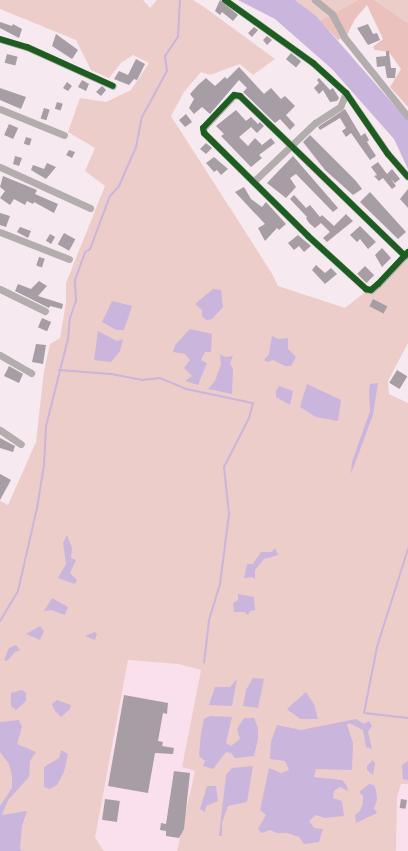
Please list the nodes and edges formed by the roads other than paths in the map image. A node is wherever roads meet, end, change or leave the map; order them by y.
1 (225, 0) edge
2 (315, 0) edge
3 (0, 39) edge
4 (113, 86) dead end
5 (346, 93) junction
6 (0, 109) edge
7 (408, 117) edge
8 (64, 135) dead end
9 (291, 144) junction
10 (0, 167) edge
11 (408, 177) edge
12 (254, 181) junction
13 (90, 208) dead end
14 (0, 232) edge
15 (406, 254) edge
16 (69, 259) dead end
17 (0, 290) edge
18 (45, 311) dead end
19 (0, 355) edge
20 (31, 373) dead end
21 (0, 430) edge
22 (21, 444) dead end

1 - 5 street
2 - 7 street
3 - 4 street
5 - 9 street
5 - 11 street
6 - 8 street
9 - 12 street
9 - 12 street
9 - 15 street
10 - 13 street
12 - 15 street
14 - 16 street
17 - 18 street
19 - 20 street
21 - 22 street

